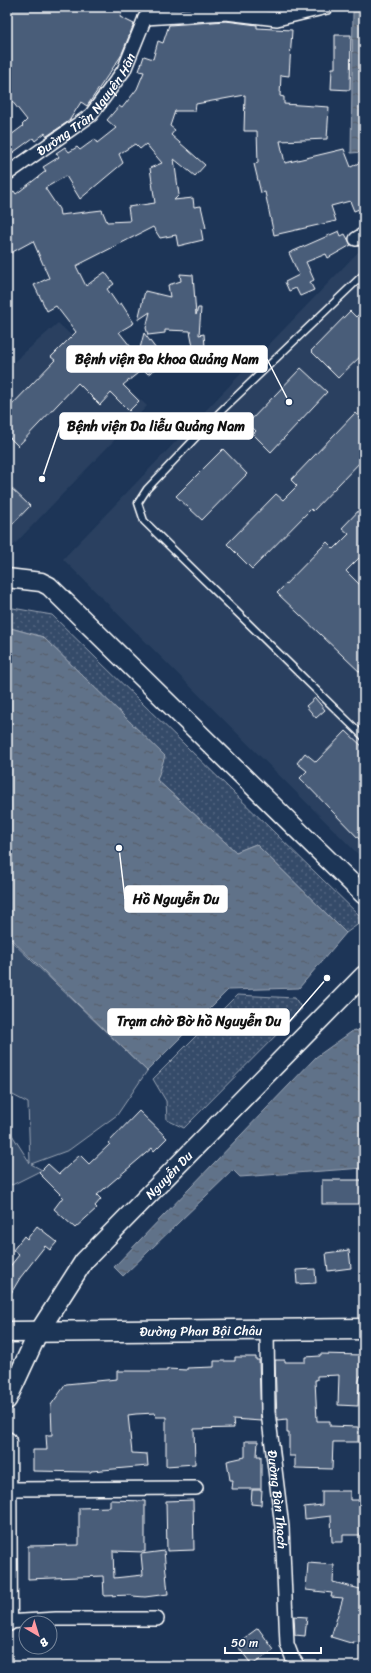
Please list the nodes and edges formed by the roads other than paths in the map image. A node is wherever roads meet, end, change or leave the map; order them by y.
1 (326, 7) edge
2 (144, 13) edge
3 (7, 174) edge
4 (364, 274) edge
5 (7, 578) edge
6 (364, 737) edge
7 (364, 895) edge
8 (364, 975) edge
9 (364, 1329) edge
10 (267, 1331) junction
11 (7, 1332) edge
12 (38, 1333) junction
13 (7, 1400) edge
14 (7, 1441) edge
15 (196, 1488) dead end
16 (7, 1489) edge
17 (157, 1618) dead end
18 (7, 1622) edge
19 (298, 1666) edge

1 - 2 street
2 - 3 street, Đường Trần Nguyên Hãn
4 - 6 lane
5 - 7 street
8 - 12 street, Nguyễn Du
9 - 10 main road, Đường Phan Bội Châu
10 - 12 main road, Đường Phan Bội Châu
10 - 19 street, Đường Bàn Thạch
11 - 12 main road, Đường Phan Bội Châu
12 - 13 street, Nguyễn Du
14 - 16 street
15 - 16 street
16 - 18 street
17 - 18 street

